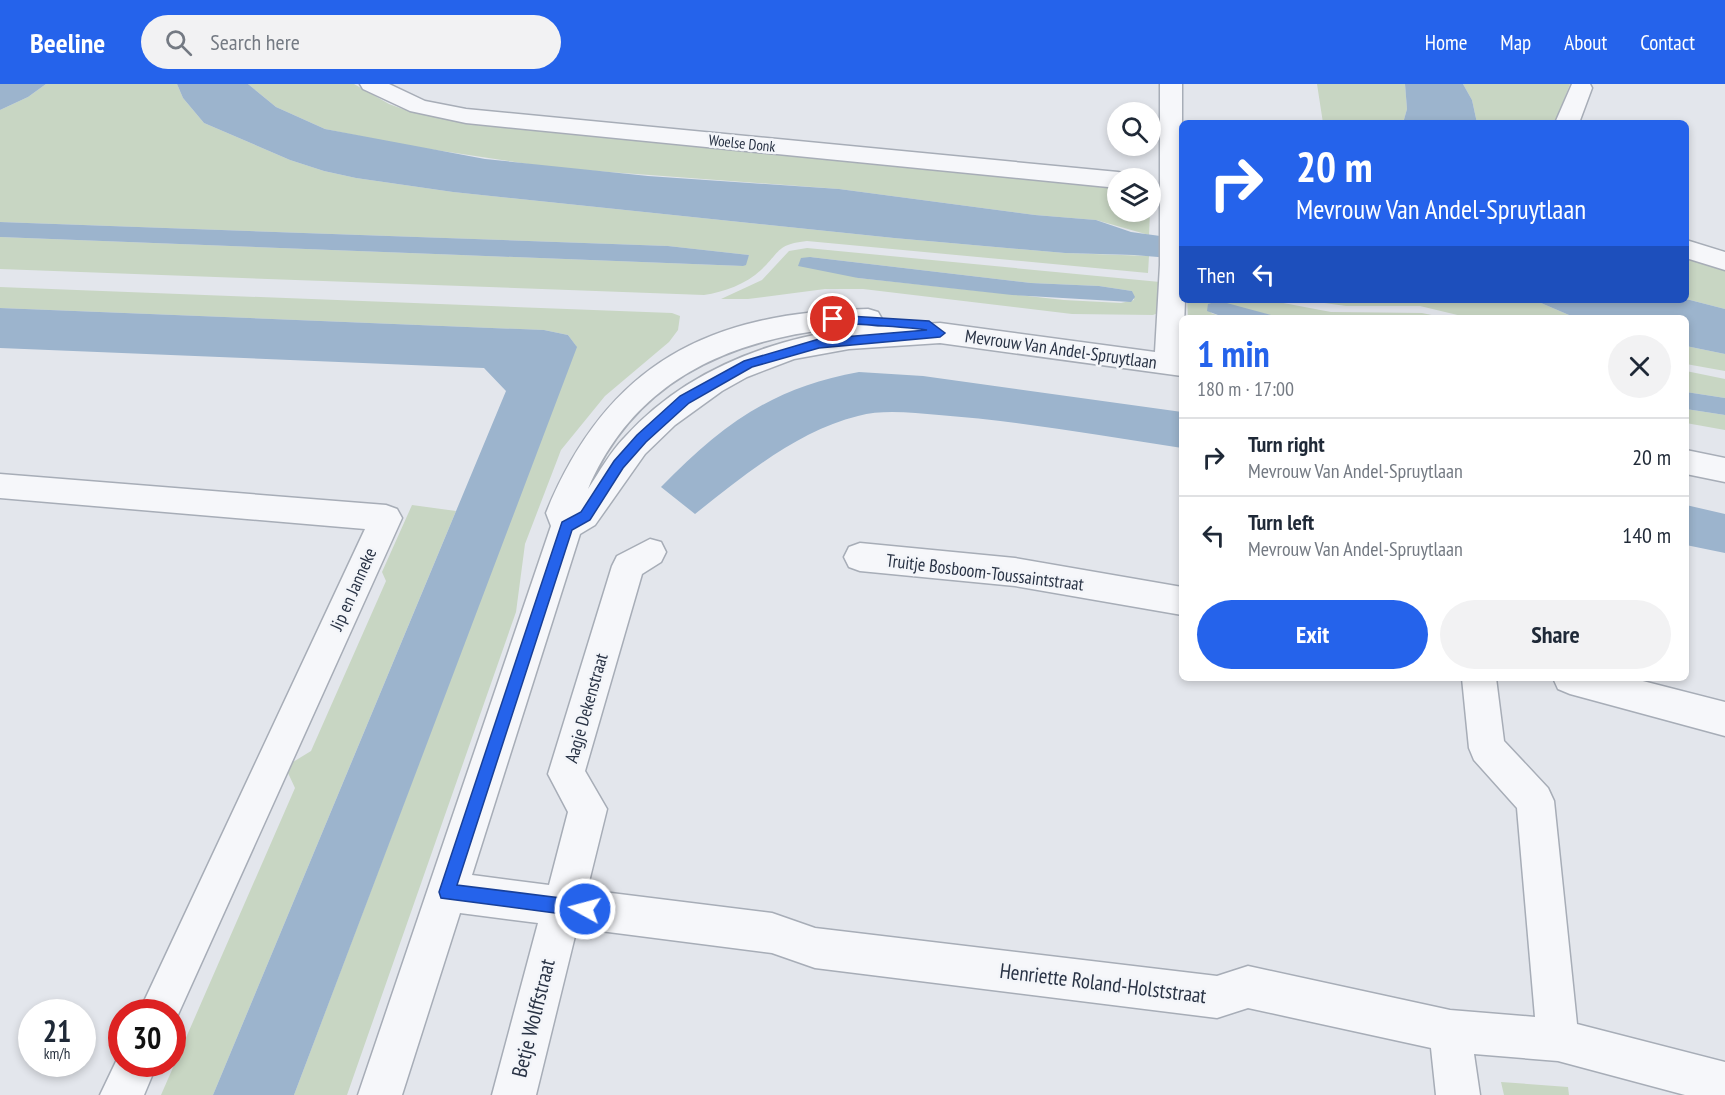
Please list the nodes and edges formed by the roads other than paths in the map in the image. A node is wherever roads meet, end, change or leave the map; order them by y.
1 (371, 84) edge
2 (1171, 84) edge
3 (1581, 88) dead end
4 (1568, 120) edge
5 (1161, 176) edge
6 (1107, 179) edge
7 (1161, 189) edge
8 (1689, 250) edge
9 (1725, 261) edge
10 (1175, 365) edge
11 (1689, 463) edge
12 (1725, 470) edge
13 (6, 495) edge
14 (650, 552) dead end
15 (860, 557) dead end
16 (1179, 600) edge
17 (1479, 681) edge
18 (1581, 681) edge
19 (1725, 719) edge
20 (447, 892) junction
21 (561, 906) junction
22 (166, 999) edge
23 (1450, 1031) junction
24 (1558, 1040) junction
25 (130, 1077) edge
26 (1725, 1084) edge
27 (122, 1095) edge
28 (380, 1095) edge
29 (514, 1095) edge
30 (1458, 1095) edge

1 - 6 street, Woelse Donk
2 - 5 street
3 - 4 street
7 - 10 street
8 - 9 street
10 - 20 street, Mevrouw Van Andel-Spruytlaan
11 - 12 street
13 - 22 street, Jip en Janneke
14 - 21 street, Aagje Dekenstraat
15 - 16 street, Truitje Bosboom-Toussaintstraat
17 - 24 street
18 - 19 street
20 - 21 street, Henriette Roland-Holststraat
20 - 28 street, Mevrouw Van Andel-Spruytlaan
21 - 23 street, Henriette Roland-Holststraat
21 - 29 street, Betje Wolffstraat
23 - 24 street, Henriette Roland-Holststraat
23 - 30 street
24 - 26 street, Henriette Roland-Holststraat
25 - 27 street

